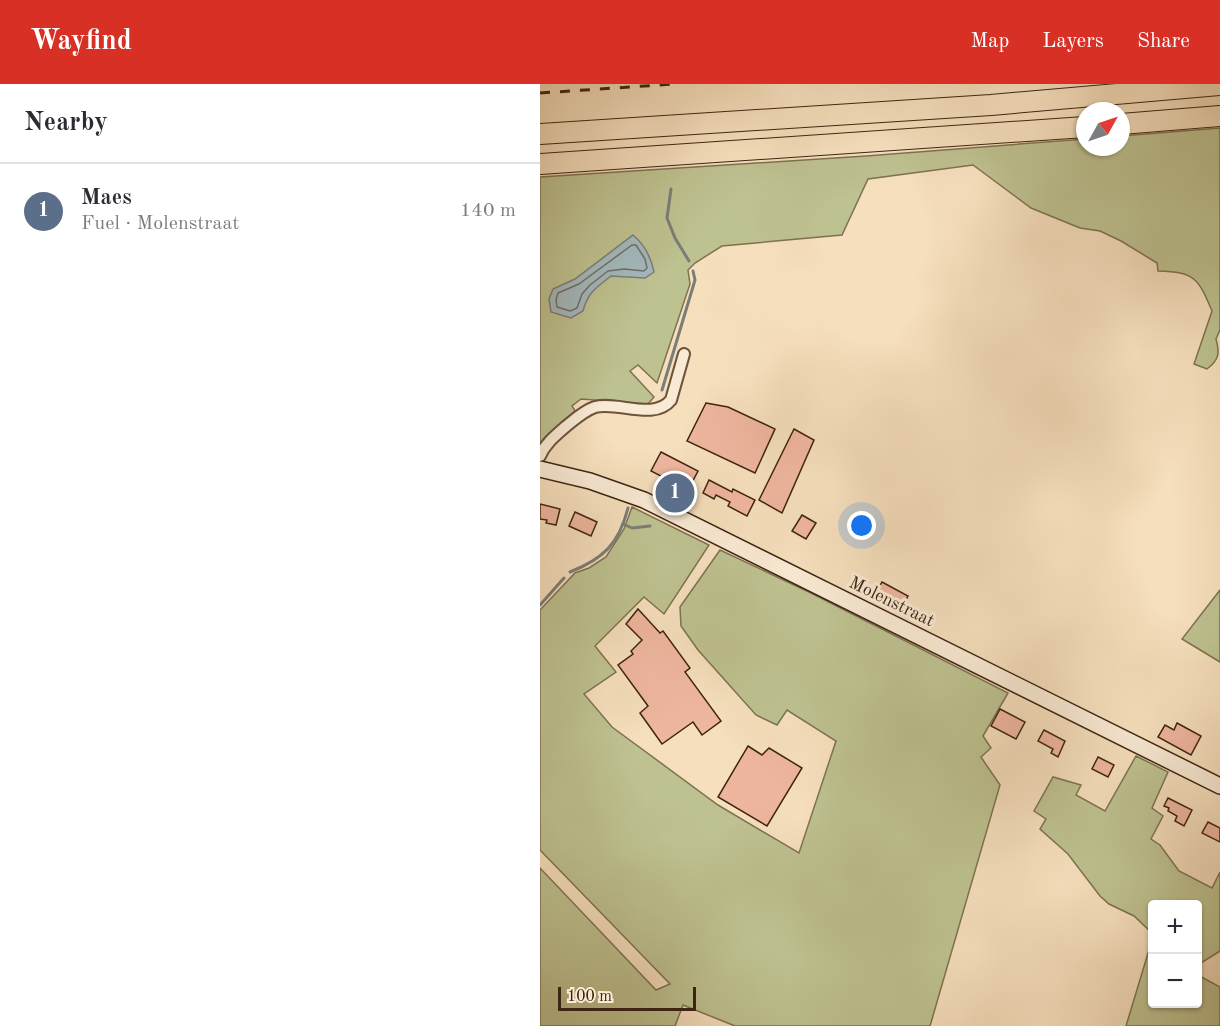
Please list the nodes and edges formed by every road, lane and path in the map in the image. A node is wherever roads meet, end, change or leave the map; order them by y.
1 (1220, 85) edge
2 (1220, 116) edge
3 (1130, 123) edge
4 (1076, 128) edge
5 (540, 134) edge
6 (540, 164) edge
7 (684, 354) dead end
8 (540, 456) edge
9 (540, 469) edge
10 (1220, 786) edge

1 - 5 highway
2 - 3 highway
4 - 6 highway
7 - 8 street
9 - 10 main road, Molenstraat

